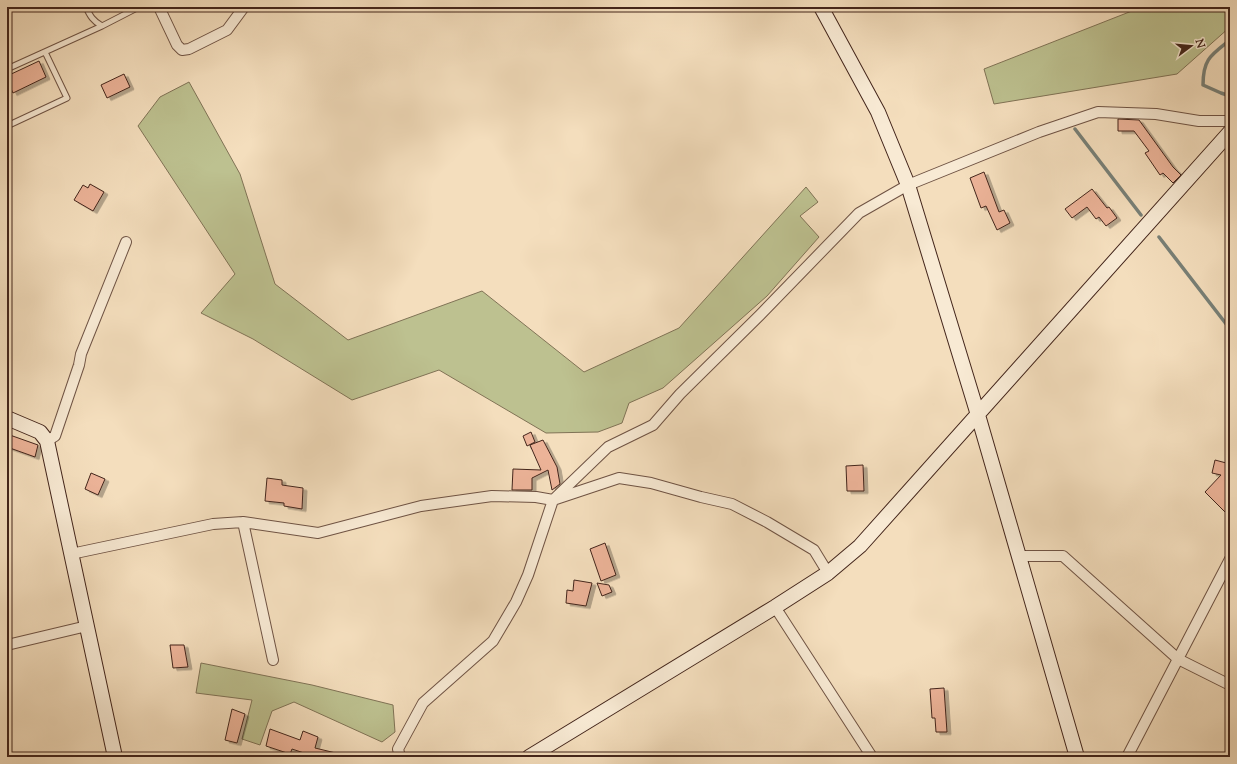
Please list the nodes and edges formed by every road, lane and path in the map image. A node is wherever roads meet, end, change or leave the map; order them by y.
1 (86, 7) edge
2 (139, 7) edge
3 (159, 7) edge
4 (244, 7) edge
5 (316, 7) edge
6 (324, 7) edge
7 (821, 7) edge
8 (102, 26) junction
9 (45, 52) junction
10 (7, 69) edge
11 (1230, 121) edge
12 (7, 126) edge
13 (1230, 132) edge
14 (908, 185) junction
15 (126, 242) dead end
16 (978, 414) junction
17 (7, 418) edge
18 (47, 441) junction
19 (553, 500) junction
20 (243, 522) junction
21 (71, 554) junction
22 (1020, 556) junction
23 (1230, 559) edge
24 (828, 573) junction
25 (775, 607) junction
26 (87, 626) junction
27 (7, 645) edge
28 (1178, 659) junction
29 (273, 660) dead end
30 (1230, 685) edge
31 (117, 756) edge
32 (400, 757) edge
33 (530, 757) edge
34 (872, 757) edge
35 (1076, 757) edge
36 (1128, 757) edge

1 - 8 lane
2 - 8 lane
3 - 4 street
5 - 6 lane
7 - 14 street
8 - 9 lane
9 - 10 lane
9 - 12 lane
11 - 14 street
13 - 16 street
14 - 16 street
14 - 19 street
15 - 18 street
16 - 22 street
16 - 24 street
17 - 18 street
18 - 21 street
19 - 20 street
19 - 24 street
19 - 32 street
20 - 21 street
20 - 29 street
21 - 26 street
22 - 28 street
22 - 35 street
23 - 28 street
24 - 25 street
25 - 33 street
25 - 34 street
26 - 27 street
26 - 31 street
28 - 30 street
28 - 36 street

